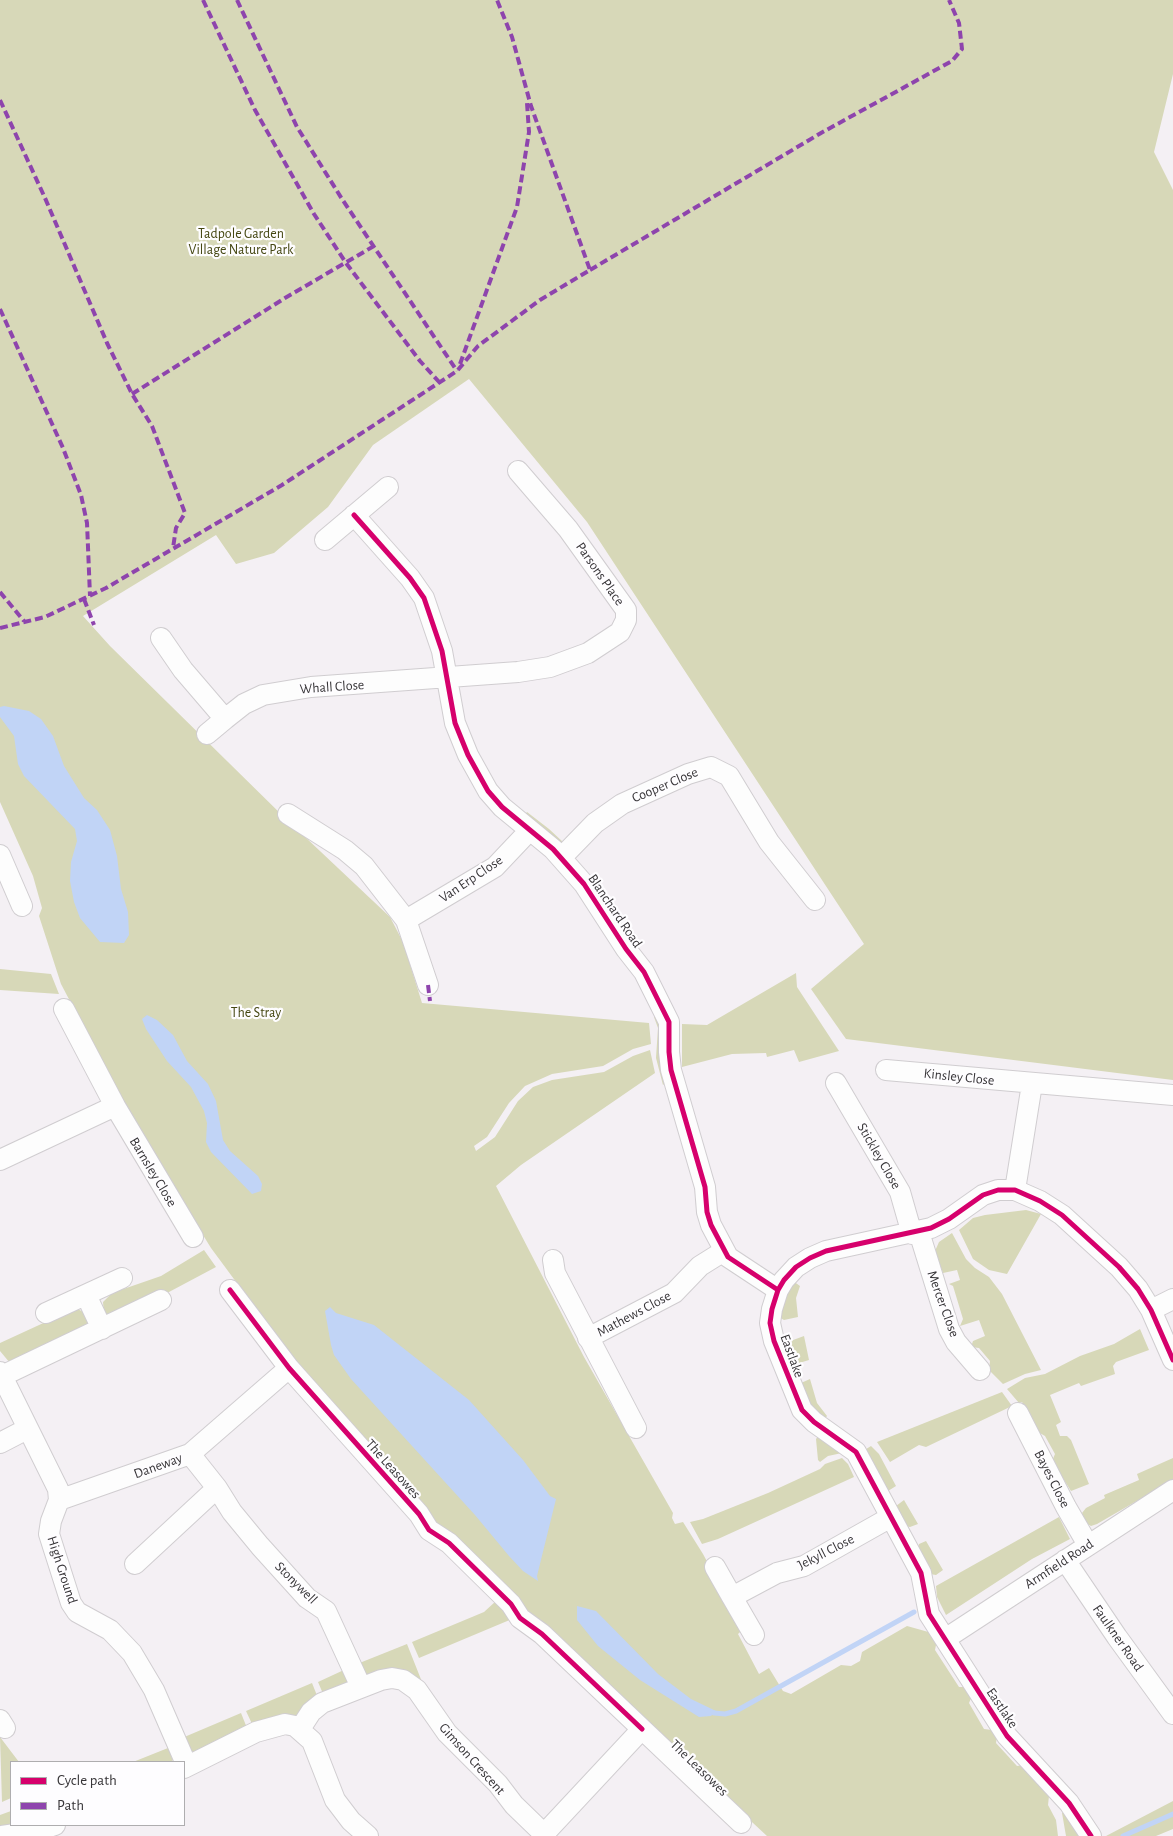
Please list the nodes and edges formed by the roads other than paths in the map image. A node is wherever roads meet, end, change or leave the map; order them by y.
1 (518, 471) dead end
2 (388, 487) dead end
3 (354, 515) junction
4 (324, 540) dead end
5 (161, 638) dead end
6 (446, 677) junction
7 (225, 719) junction
8 (207, 734) dead end
9 (288, 814) dead end
10 (530, 830) junction
11 (0, 855) edge
12 (560, 858) junction
13 (815, 900) dead end
14 (22, 906) dead end
15 (406, 920) junction
16 (428, 985) dead end
17 (64, 1009) dead end
18 (886, 1070) dead end
19 (836, 1083) dead end
20 (1032, 1084) junction
21 (1173, 1095) edge
22 (115, 1106) junction
23 (0, 1160) edge
24 (1015, 1190) junction
25 (915, 1233) junction
26 (193, 1238) dead end
27 (724, 1252) junction
28 (553, 1260) dead end
29 (122, 1278) dead end
30 (230, 1290) dead end
31 (778, 1290) junction
32 (86, 1295) junction
33 (1173, 1299) edge
34 (161, 1300) dead end
35 (1151, 1310) junction
36 (46, 1313) dead end
37 (102, 1329) junction
38 (588, 1338) junction
39 (1173, 1360) edge
40 (289, 1368) junction
41 (980, 1370) dead end
42 (1, 1374) edge
43 (1018, 1413) dead end
44 (636, 1428) dead end
45 (27, 1429) junction
46 (0, 1443) edge
47 (190, 1454) junction
48 (217, 1488) junction
49 (1173, 1490) edge
50 (59, 1500) junction
51 (891, 1518) junction
52 (1088, 1545) junction
53 (1065, 1560) junction
54 (135, 1564) dead end
55 (715, 1567) dead end
56 (732, 1597) junction
57 (754, 1635) dead end
58 (945, 1639) junction
59 (361, 1687) junction
60 (1173, 1714) edge
61 (300, 1728) junction
62 (642, 1729) junction
63 (184, 1761) edge
64 (186, 1767) edge
65 (742, 1824) dead end
66 (52, 1826) edge
67 (545, 1835) edge
68 (2, 1836) edge
69 (368, 1836) edge
70 (1091, 1836) edge

1 - 6 street, Parsons Place
2 - 3 street
3 - 4 street
3 - 6 street, Blanchard Road
5 - 7 street
6 - 7 street, Whall Close
6 - 10 street, Blanchard Road
7 - 8 street, Whall Close
9 - 15 street
10 - 12 street, Blanchard Road
10 - 15 street, Van Erp Close
11 - 14 street
12 - 13 street, Cooper Close
12 - 27 street, Blanchard Road
15 - 16 street
17 - 22 street, Barnsley Close
18 - 20 street, Kinsley Close
19 - 25 street, Stickley Close
20 - 21 street, Kinsley Close
20 - 24 street
22 - 23 street
22 - 26 street, Barnsley Close
24 - 25 street, Eastlake
24 - 35 street, Eastlake
25 - 31 street, Eastlake
25 - 41 street, Mercer Close
27 - 31 street, Blanchard Road
27 - 38 street, Mathews Close
28 - 38 street, Mathews Close
29 - 32 street
30 - 40 street, The Leasowes
31 - 51 street, Eastlake
32 - 36 street
32 - 37 street
33 - 35 street
34 - 37 street
35 - 39 street, Eastlake
37 - 42 street
38 - 44 street, Mathews Close
40 - 47 street, Daneway
40 - 62 street, The Leasowes
42 - 45 street
43 - 52 street, Bayes Close
45 - 46 street
45 - 50 street
47 - 48 street, Stonywell
47 - 50 street, Daneway
48 - 54 street
48 - 59 street, Stonywell
49 - 52 street, Armfield Road
50 - 63 street, High Ground
51 - 56 street, Jekyll Close
51 - 58 street, Eastlake
52 - 53 street, Armfield Road
53 - 58 street, Armfield Road
53 - 60 street, Faulkner Road
55 - 56 street
56 - 57 street
58 - 70 street, Eastlake
59 - 61 street, Gimson Crescent
59 - 67 street, Gimson Crescent
61 - 64 street
61 - 69 street
62 - 65 street, The Leasowes
62 - 67 street
66 - 68 street

